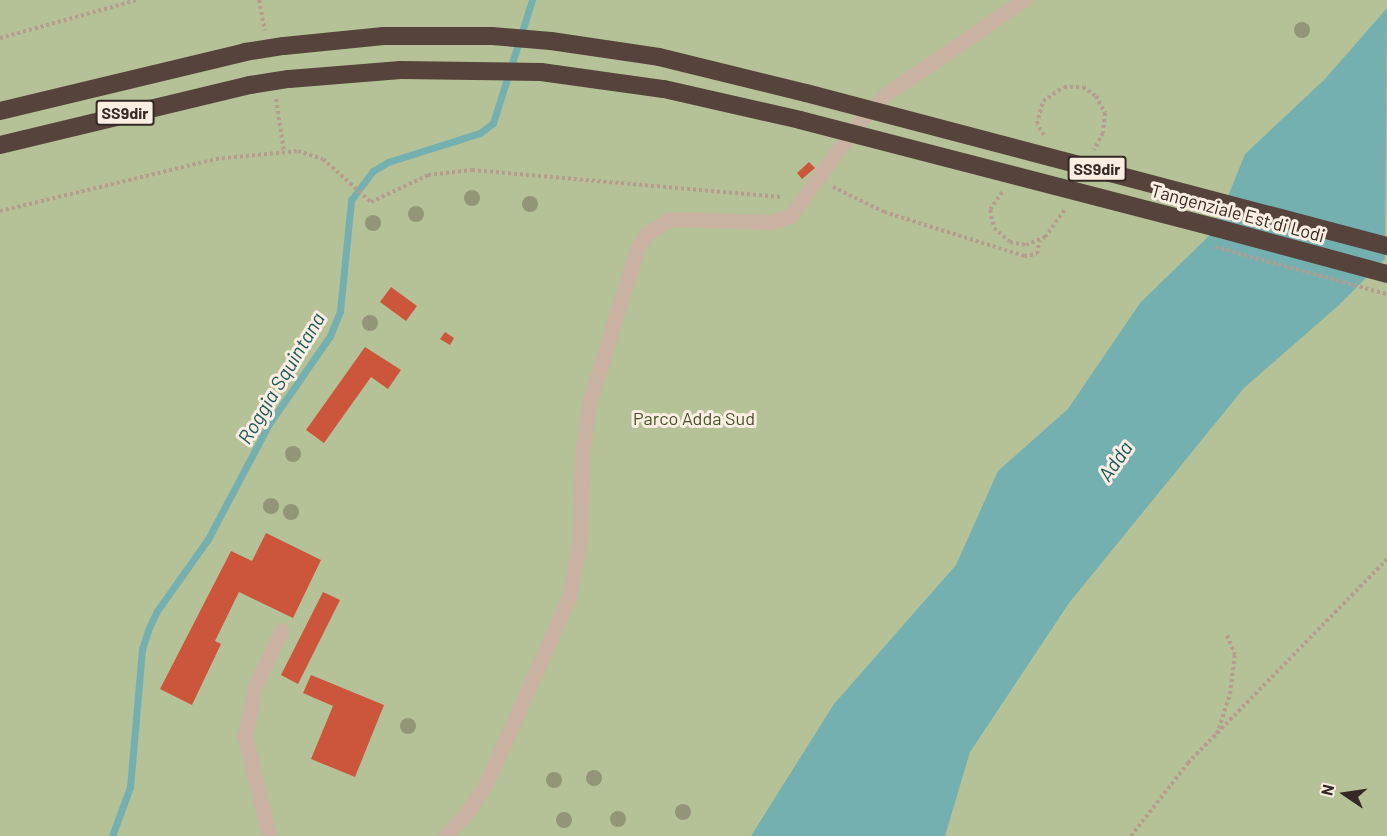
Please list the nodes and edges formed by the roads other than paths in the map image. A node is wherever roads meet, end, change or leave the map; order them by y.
1 (1024, 0) edge
2 (0, 111) edge
3 (0, 145) edge
4 (1387, 246) edge
5 (1387, 274) edge
6 (282, 630) dead end
7 (268, 836) edge
8 (445, 836) edge

1 - 8 street
2 - 4 highway, Tangenziale Est di Lodi / SS9dir, bridge
3 - 5 highway, Tangenziale Est di Lodi / SS9dir, bridge
6 - 7 street

